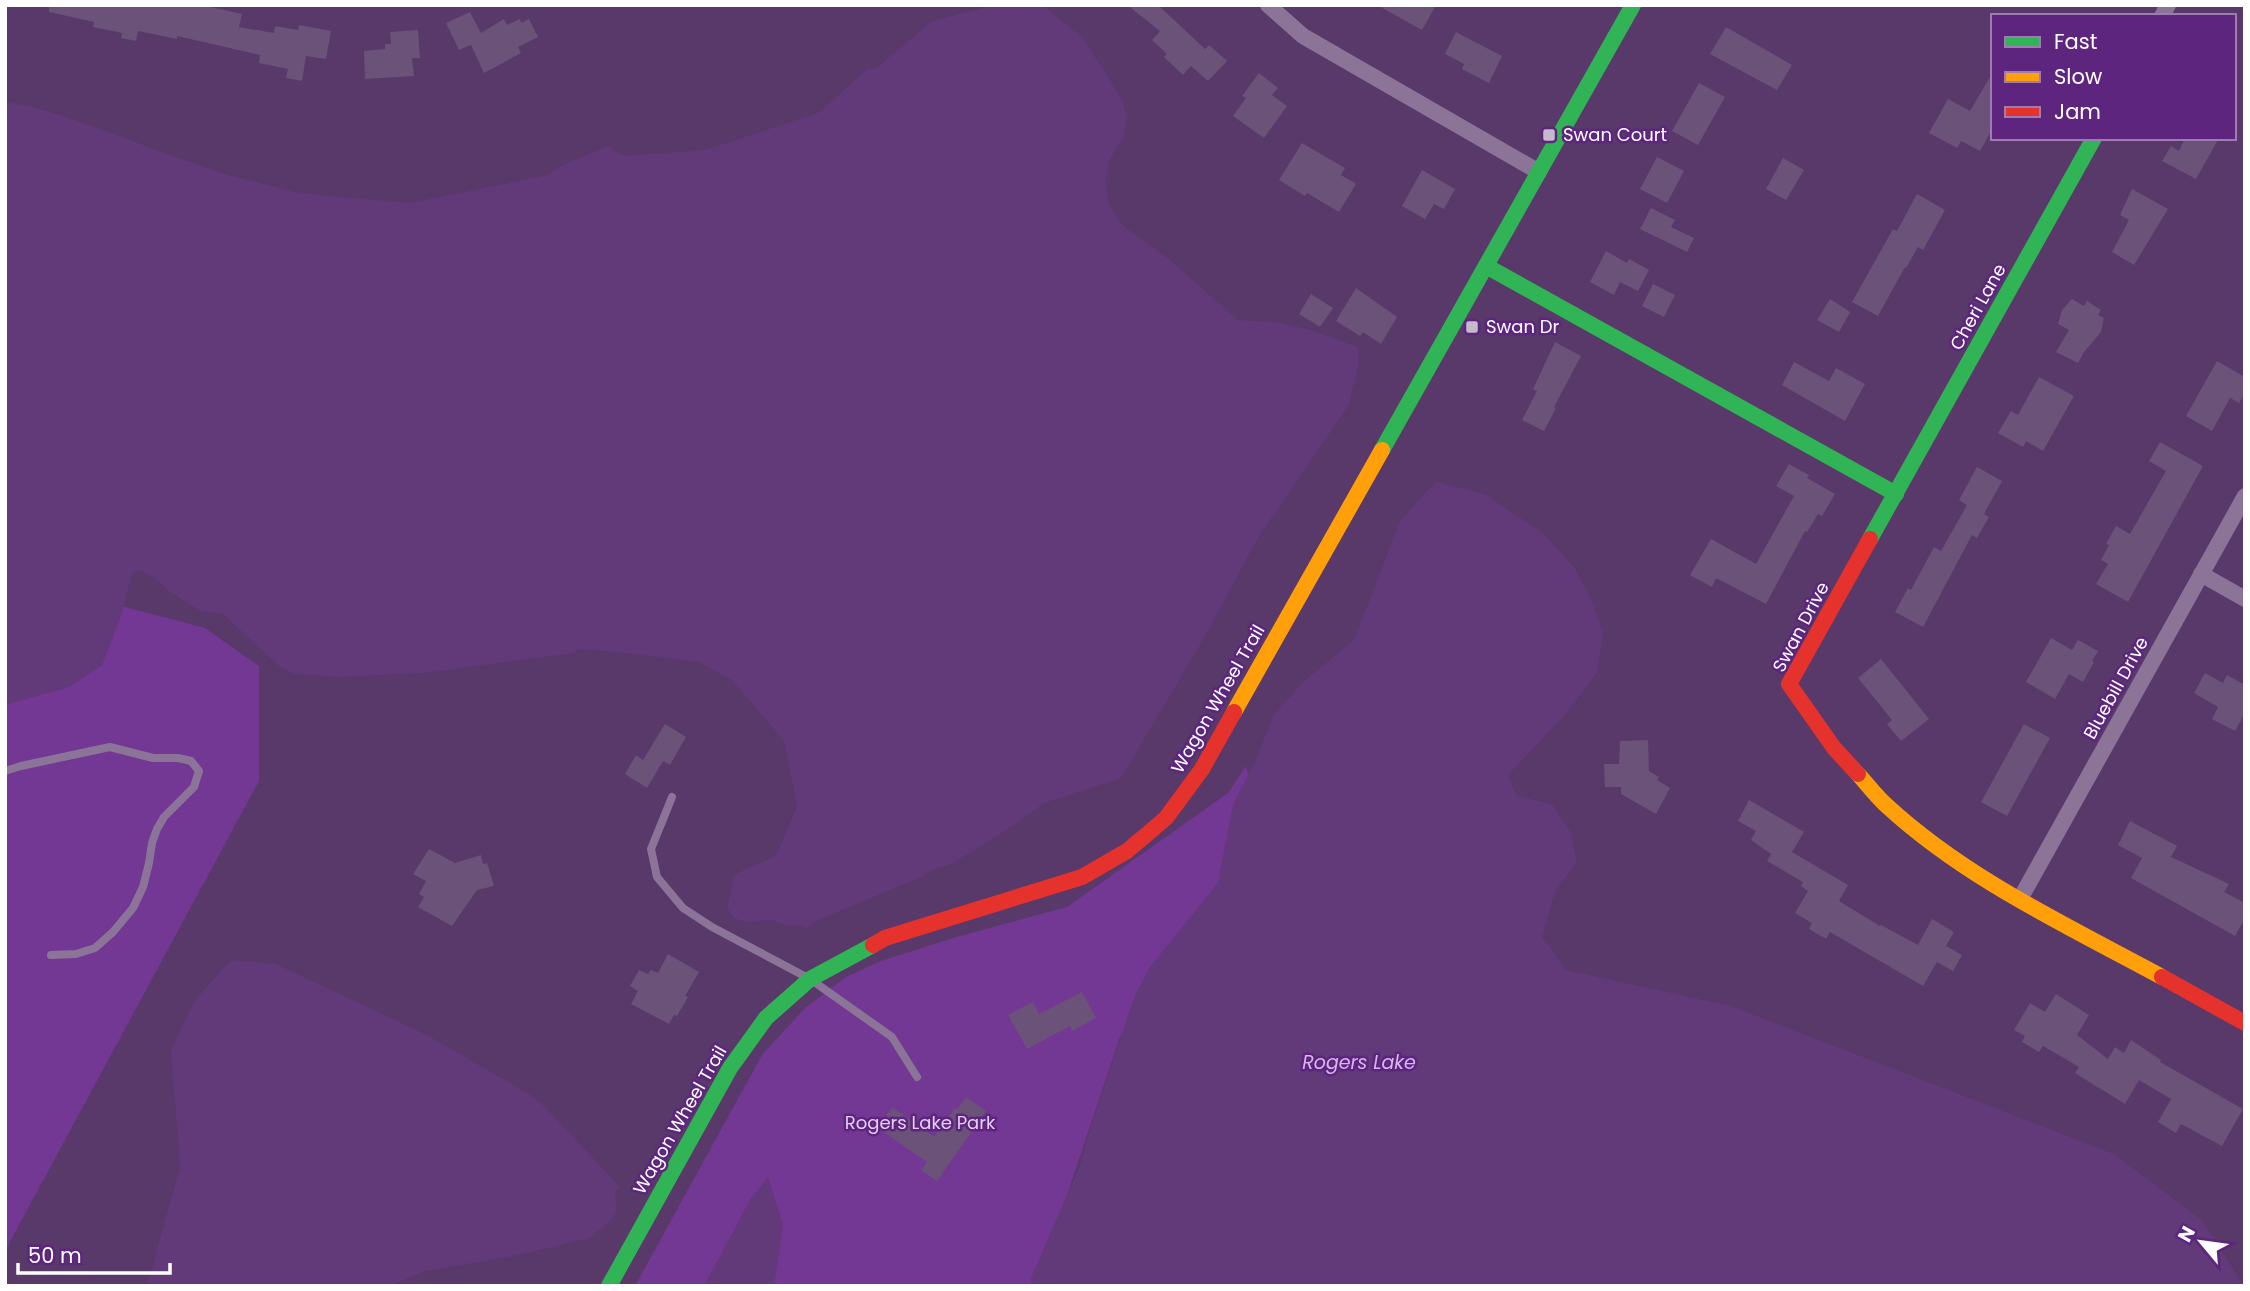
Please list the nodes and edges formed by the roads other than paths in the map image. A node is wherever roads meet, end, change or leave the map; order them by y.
1 (1268, 5) edge
2 (1633, 5) edge
3 (2093, 140) edge
4 (1539, 172) junction
5 (1486, 266) junction
6 (1896, 494) junction
7 (2245, 496) edge
8 (2201, 574) junction
9 (2245, 598) edge
10 (5, 771) edge
11 (672, 797) dead end
12 (2020, 899) junction
13 (51, 954) dead end
14 (810, 979) junction
15 (2245, 1023) edge
16 (917, 1077) dead end
17 (609, 1286) edge

1 - 4 street
2 - 4 street, Wagon Wheel Trail
3 - 6 street, Cheri Lane
4 - 5 street, Wagon Wheel Trail
5 - 6 street
5 - 14 street, Wagon Wheel Trail
6 - 12 street, Swan Drive
7 - 8 street, Bluebill Drive
8 - 9 street
8 - 12 street, Bluebill Drive
10 - 13 lane
11 - 14 lane
12 - 15 street, Swan Drive
14 - 16 lane
14 - 17 street, Wagon Wheel Trail

